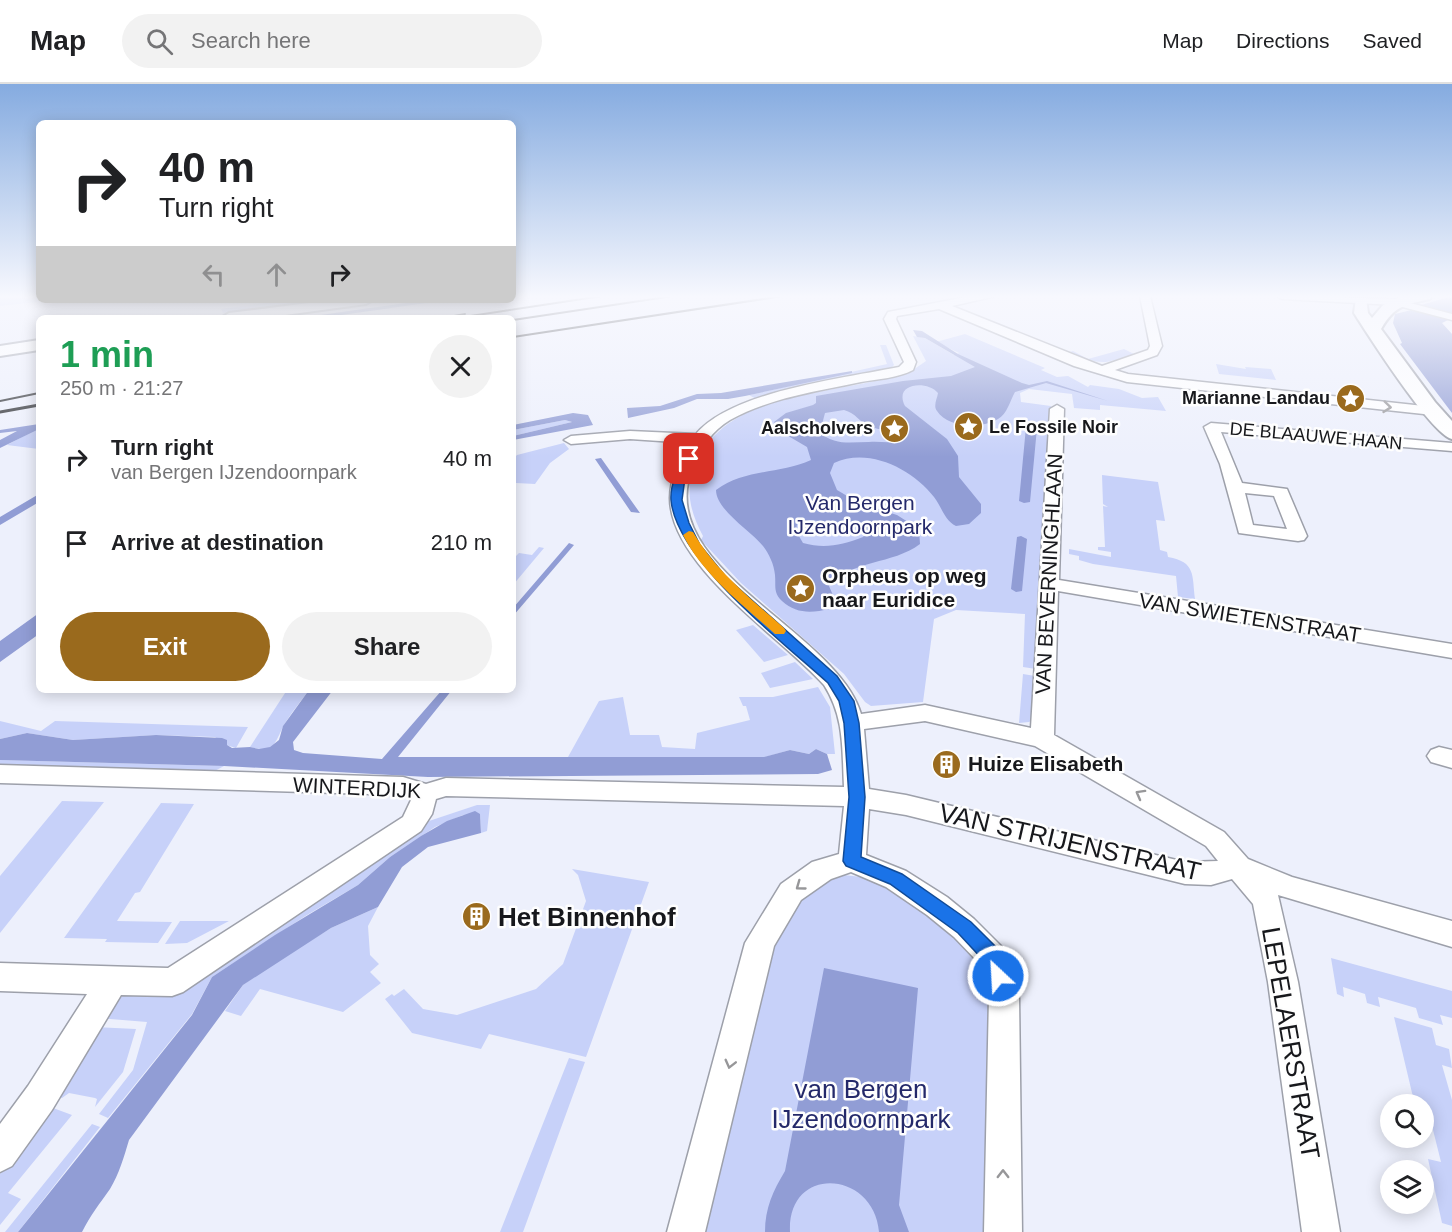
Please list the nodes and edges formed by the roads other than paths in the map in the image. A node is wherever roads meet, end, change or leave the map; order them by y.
1 (904, 350) edge
2 (1048, 350) edge
3 (1154, 350) edge
4 (1388, 350) edge
5 (1100, 371) junction
6 (1057, 409) dead end
7 (1433, 411) junction
8 (1452, 433) edge
9 (699, 439) junction
10 (571, 440) dead end
11 (1452, 447) edge
12 (1237, 487) dead end
13 (1049, 584) junction
14 (1452, 651) edge
15 (852, 723) junction
16 (1042, 739) junction
17 (0, 774) edge
18 (426, 793) junction
19 (857, 797) junction
20 (852, 861) junction
21 (1236, 866) junction
22 (1452, 934) edge
23 (0, 977) edge
24 (112, 981) junction
25 (0, 1154) edge
26 (686, 1232) edge
27 (1003, 1232) edge
28 (1321, 1232) edge

1 - 9 street
2 - 5 street
3 - 5 street
4 - 7 main road
5 -> 7 street
6 - 13 street, VAN BEVERNINGHLAAN
7 - 8 main road
9 - 10 street
9 - 15 street
11 - 12 street, DE BLAAUWE HAAN
13 - 14 street, VAN SWIETENSTRAAT
13 - 16 street, VAN BEVERNINGHLAAN
15 - 16 street
15 - 19 street
21 -> 16 street, LEPELAERSTRAAT
17 - 18 street, WINTERDIJK
18 - 19 street, WINTERDIJK
18 - 24 street
19 - 20 street
19 - 21 street, VAN STRIJENSTRAAT
20 -> 26 street
27 -> 20 street
21 - 22 street
21 - 28 street, LEPELAERSTRAAT
23 - 24 street
24 - 25 street

